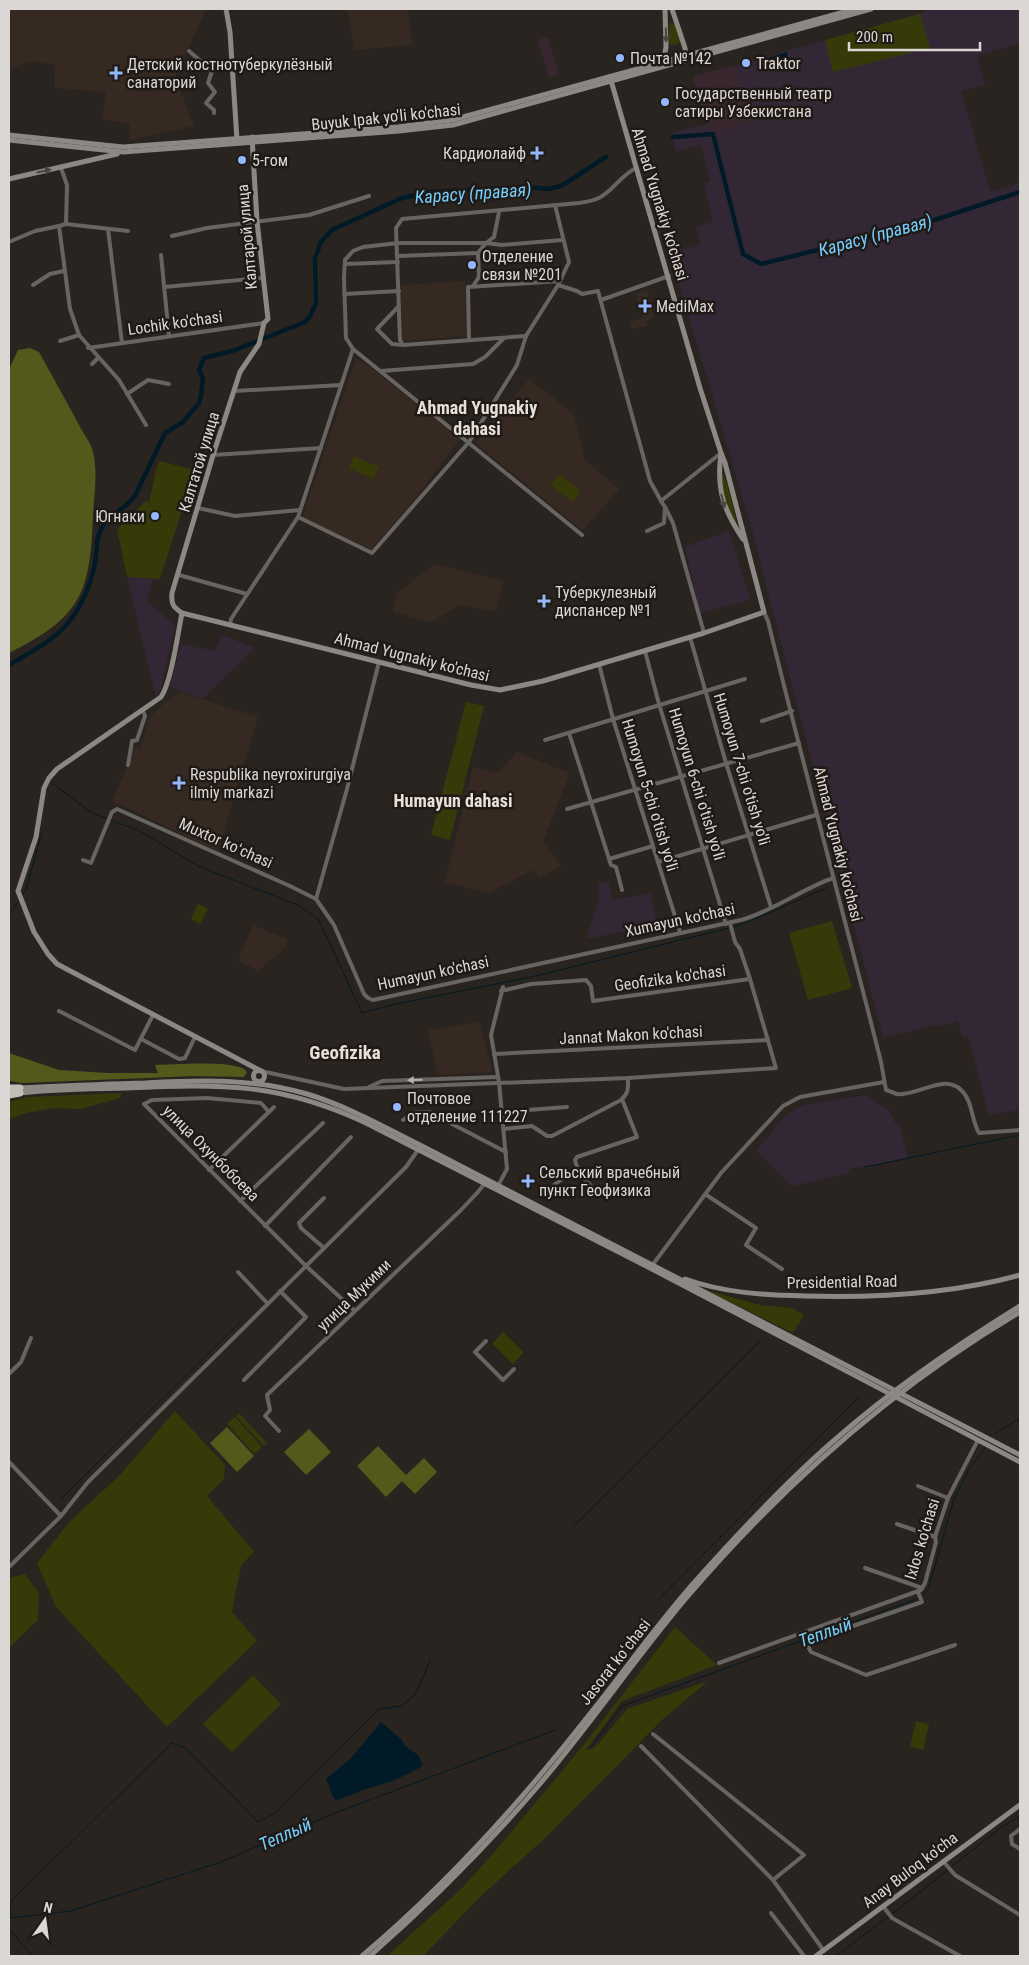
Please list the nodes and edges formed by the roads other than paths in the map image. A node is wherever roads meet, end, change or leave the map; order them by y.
1 (226, 9) edge
2 (665, 9) edge
3 (672, 9) edge
4 (872, 9) edge
5 (851, 10) edge
6 (189, 51) dead end
7 (686, 58) junction
8 (664, 64) junction
9 (611, 79) junction
10 (214, 113) dead end
11 (9, 136) edge
12 (9, 140) edge
13 (252, 140) junction
14 (237, 141) junction
15 (123, 152) junction
16 (61, 168) junction
17 (636, 168) junction
18 (9, 179) edge
19 (369, 196) dead end
20 (555, 205) junction
21 (499, 212) junction
22 (257, 221) junction
23 (66, 224) junction
24 (59, 226) junction
25 (108, 229) junction
26 (128, 231) dead end
27 (172, 236) dead end
28 (562, 240) junction
29 (9, 242) edge
30 (486, 243) junction
31 (398, 244) junction
32 (478, 253) junction
33 (161, 255) dead end
34 (398, 256) junction
35 (398, 262) junction
36 (345, 264) junction
37 (64, 270) junction
38 (669, 276) junction
39 (262, 278) junction
40 (559, 283) junction
41 (33, 285) dead end
42 (473, 286) junction
43 (164, 287) junction
44 (399, 291) junction
45 (344, 294) junction
46 (601, 300) junction
47 (399, 306) junction
48 (264, 323) junction
49 (262, 334) joint
50 (79, 335) junction
51 (169, 336) junction
52 (526, 336) junction
53 (504, 338) junction
54 (469, 340) junction
55 (60, 341) dead end
56 (122, 343) junction
57 (403, 344) junction
58 (88, 348) junction
59 (354, 349) junction
60 (98, 358) junction
61 (92, 364) dead end
62 (381, 371) junction
63 (169, 384) dead end
64 (342, 385) junction
65 (234, 391) junction
66 (127, 394) junction
67 (146, 425) dead end
68 (469, 442) junction
69 (321, 448) junction
70 (213, 454) junction
71 (721, 454) junction
72 (661, 501) junction
73 (665, 507) junction
74 (198, 508) junction
75 (300, 510) junction
76 (298, 517) junction
77 (646, 531) dead end
78 (582, 535) dead end
79 (746, 544) junction
80 (179, 575) junction
81 (247, 594) junction
82 (171, 603) joint
83 (764, 612) junction
84 (182, 613) junction
85 (230, 625) junction
86 (704, 633) junction
87 (690, 637) junction
88 (645, 651) junction
89 (379, 662) junction
90 (599, 664) junction
91 (745, 679) dead end
92 (705, 690) junction
93 (659, 704) junction
94 (143, 711) junction
95 (792, 712) junction
96 (613, 719) junction
97 (762, 721) dead end
98 (569, 732) junction
99 (545, 740) dead end
100 (799, 743) junction
101 (726, 763) junction
102 (128, 765) dead end
103 (682, 777) junction
104 (636, 791) junction
105 (591, 803) junction
106 (567, 809) dead end
107 (816, 815) junction
108 (748, 836) junction
109 (652, 846) junction
110 (703, 849) junction
111 (609, 859) junction
112 (83, 860) dead end
113 (658, 862) junction
114 (833, 878) junction
115 (622, 890) dead end
116 (316, 899) junction
117 (771, 907) junction
118 (728, 923) junction
119 (680, 932) junction
120 (526, 966) joint
121 (750, 979) junction
122 (59, 1011) dead end
123 (153, 1015) junction
124 (195, 1037) junction
125 (141, 1039) junction
126 (768, 1040) junction
127 (494, 1054) junction
128 (249, 1065) junction
129 (261, 1071) junction
130 (272, 1074) junction
131 (498, 1077) junction
132 (628, 1078) junction
133 (258, 1080) junction
134 (499, 1082) junction
135 (884, 1082) junction
136 (248, 1085) junction
137 (266, 1087) junction
138 (9, 1088) edge
139 (367, 1088) junction
140 (20, 1090) junction
141 (9, 1095) edge
142 (622, 1099) junction
143 (567, 1107) dead end
144 (274, 1108) dead end
145 (269, 1112) junction
146 (502, 1112) junction
147 (403, 1120) dead end
148 (323, 1123) dead end
149 (504, 1128) junction
150 (1020, 1130) edge
151 (351, 1137) dead end
152 (419, 1148) junction
153 (506, 1152) junction
154 (577, 1168) junction
155 (209, 1170) junction
156 (486, 1182) junction
157 (500, 1182) dead end
158 (554, 1185) dead end
159 (598, 1193) dead end
160 (705, 1194) junction
161 (324, 1198) dead end
162 (240, 1201) junction
163 (265, 1226) junction
164 (324, 1248) junction
165 (306, 1266) junction
166 (651, 1267) junction
167 (782, 1269) dead end
168 (238, 1272) dead end
169 (666, 1272) junction
170 (1020, 1275) edge
171 (280, 1292) junction
172 (268, 1304) junction
173 (1020, 1306) edge
174 (354, 1310) junction
175 (1020, 1312) edge
176 (31, 1338) dead end
177 (486, 1341) dead end
178 (514, 1369) dead end
179 (9, 1374) edge
180 (244, 1380) dead end
181 (896, 1394) junction
182 (279, 1431) dead end
183 (978, 1440) junction
184 (1020, 1455) edge
185 (9, 1462) edge
186 (1020, 1462) edge
187 (918, 1486) dead end
188 (948, 1498) junction
189 (62, 1516) junction
190 (897, 1524) dead end
191 (935, 1537) junction
192 (9, 1567) edge
193 (865, 1568) dead end
194 (922, 1588) junction
195 (918, 1592) junction
196 (955, 1645) dead end
197 (719, 1663) dead end
198 (653, 1734) dead end
199 (641, 1746) dead end
200 (1020, 1805) edge
201 (1020, 1829) edge
202 (1020, 1849) edge
203 (944, 1863) junction
204 (773, 1880) junction
205 (885, 1908) junction
206 (771, 1913) dead end
207 (1020, 1915) edge
208 (824, 1951) junction
209 (362, 1956) edge
210 (370, 1956) edge
211 (804, 1956) edge
212 (816, 1956) edge
213 (960, 1956) edge

1 - 14 main road
2 -> 8 main road
3 - 7 main road
4 - 5 main road
5 - 7 main road
6 - 10 street
7 - 8 main road
8 - 9 main road, Buyuk Ipak yo'li ko'chasi
9 - 13 main road, Buyuk Ipak yo'li ko'chasi
9 - 17 main road, Ahmad Yugnakiy ko'chasi
11 - 14 main road, Buyuk Ipak yo'li ko'chasi
12 - 15 main road, Buyuk Ipak yo'li ko'chasi
13 - 14 main road, Buyuk Ipak yo'li ko'chasi
13 - 22 main road, Калтарой улица
14 - 15 main road, Buyuk Ipak yo'li ko'chasi
15 - 16 main road
18 -> 16 main road
16 - 23 street
17 - 20 street
17 - 38 main road, Ahmad Yugnakiy ko'chasi
19 - 22 street
20 - 21 street
20 - 28 street
21 - 30 street
21 - 31 street
22 - 27 street
22 - 39 main road, Калтарой улица
23 - 24 street
23 - 25 street
24 - 29 street
24 - 37 street
25 - 26 street
25 - 56 street
28 - 30 street
28 - 40 street
30 - 31 street
30 - 32 street
31 - 34 street
31 - 36 street
32 - 34 street
32 - 42 street
33 - 43 street
34 - 35 street
35 - 36 street
35 - 44 street
36 - 45 street
37 - 41 street
37 - 50 street
38 - 46 street
38 - 71 main road, Ahmad Yugnakiy ko'chasi
39 - 43 street
39 - 48 main road, Калтарой улица
40 - 42 street
40 - 46 street
40 - 52 street
42 - 54 street
43 - 51 street
44 - 45 street
44 - 47 street
45 - 59 street
46 - 72 street
47 - 57 street
47 - 57 street
48 - 49 main road, Калтарой улица
48 - 51 street, Lochik ko'chasi
49 - 65 main road, Калтатой улица
50 - 55 street
50 - 58 street
51 - 56 street, Lochik ko'chasi
52 - 53 street
52 - 68 street
53 - 54 street
53 - 62 street
54 - 57 street
56 - 58 street, Lochik ko'chasi
58 - 60 street
59 - 62 street
59 - 64 street
60 - 61 street
60 - 66 street
62 - 68 street
63 - 66 street
64 - 65 street
64 - 69 street
65 - 70 main road, Калтатой улица
66 - 67 street
68 - 76 street
68 - 78 street
69 - 70 street
69 - 75 street
70 - 74 main road, Калтатой улица
71 - 72 street
71 - 79 main road, Ahmad Yugnakiy ko'chasi
71 -> 79 main road, Ahmad Yugnakiy ko'chasi
72 - 73 street
73 - 77 street
73 - 86 street
74 - 75 street
74 - 80 main road, Калтатой улица
75 - 76 street
76 - 81 street
79 - 83 main road, Ahmad Yugnakiy ko'chasi
80 - 81 street
80 - 82 main road, Калтатой улица
81 - 85 street
82 - 84 main road, Ahmad Yugnakiy ko'chasi
83 - 86 main road, Ahmad Yugnakiy ko'chasi
83 - 95 street, Ahmad Yugnakiy ko'chasi
84 - 85 main road, Ahmad Yugnakiy ko'chasi
84 - 94 main road
85 - 89 main road, Ahmad Yugnakiy ko'chasi
86 - 87 main road, Ahmad Yugnakiy ko'chasi
87 - 88 main road, Ahmad Yugnakiy ko'chasi
87 - 92 street, Humoyun 7-chi o'tish yo'li
88 - 90 main road, Ahmad Yugnakiy ko'chasi
88 - 93 street, Humoyun 6-chi o'tish yo'li
89 - 90 main road, Ahmad Yugnakiy ko'chasi
89 - 116 street
90 - 96 street, Humoyun 5-chi o'tish yo'li
91 - 92 street
92 - 93 street
92 - 101 street, Humoyun 7-chi o'tish yo'li
93 - 96 street
93 - 103 street, Humoyun 6-chi o'tish yo'li
94 - 102 street
94 - 123 main road
95 - 97 street
95 - 100 street, Ahmad Yugnakiy ko'chasi
96 - 98 street
96 - 104 street, Humoyun 5-chi o'tish yo'li
98 - 99 street
98 - 105 street
100 - 101 street
100 - 107 street, Ahmad Yugnakiy ko'chasi
101 - 103 street
101 - 108 street, Humoyun 7-chi o'tish yo'li
103 - 104 street
103 - 110 street, Humoyun 6-chi o'tish yo'li
104 - 105 street
104 - 109 street, Humoyun 5-chi o'tish yo'li
105 - 106 street
105 - 111 street
107 - 108 street
107 - 114 street, Ahmad Yugnakiy ko'chasi
108 - 110 street
108 - 117 street, Humoyun 7-chi o'tish yo'li
109 - 111 street
109 - 113 street, Humoyun 5-chi o'tish yo'li
110 - 113 street
110 - 118 street, Humoyun 6-chi o'tish yo'li
111 - 115 street
112 - 116 street, Muxtor koʻchasi
113 - 119 street, Humoyun 5-chi o'tish yo'li
114 - 117 street, Xumayun ko'chasi
114 - 135 street, Ahmad Yugnakiy ko'chasi
116 - 120 street, Humayun ko'chasi
117 - 118 street, Xumayun ko'chasi
118 - 119 street, Xumayun ko'chasi
118 - 121 street, Humoyun 6-chi o'tish yo'li
119 - 120 street, Xumayun ko'chasi
121 - 126 street, Humoyun 6-chi o'tish yo'li
121 - 127 street, Geofizika ko'chasi
122 - 125 street
123 - 124 main road
123 - 125 street
124 - 125 street
124 - 128 main road
126 - 127 street, Jannat Makon ko'chasi
126 - 132 street, Humoyun 6-chi o'tish yo'li
127 - 131 street
128 - 129 main road
128 - 133 main road
129 - 130 street
129 - 133 main road
129 - 133 main road
130 - 133 street
130 - 139 street
131 - 134 street
131 -> 139 street
132 - 134 street
132 - 142 street
133 - 136 main road
133 - 136 main road
133 - 137 main road
134 - 139 street
134 - 146 street
135 - 150 street
135 - 160 street
136 - 137 main road
136 - 140 main road
137 - 152 main road
138 - 140 highway
140 - 141 highway
142 - 149 street
142 - 154 street
143 - 146 street
144 - 145 street
145 - 155 street
145 - 155 street, улица Охунбобоева
146 - 149 street
147 - 153 street
148 - 162 street
149 - 153 street
151 - 163 street
152 - 156 main road
152 - 164 street
153 - 157 street
154 - 158 street
154 - 159 street
155 - 162 street, улица Охунбобоева
156 - 166 main road
156 - 174 street, улица Мукими
160 - 166 street
160 - 167 street
161 - 164 street
162 - 163 street, улица Охунбобоева
163 - 165 street, улица Охунбобоева
164 - 165 street
165 - 171 street
165 - 174 street, улица Охунбобоева
166 - 169 main road
166 - 181 main road
168 - 172 street
169 - 170 main road, Presidential Road
169 - 181 main road
171 - 172 street
171 - 180 street
172 - 189 street
173 - 181 main road
174 - 182 street, улица Мукими
175 - 181 main road
176 - 179 street
177 - 178 street
181 - 183 main road
181 - 184 main road
181 - 209 main road, Jasorat koʻchasi
181 - 210 main road, Jasorat koʻchasi
183 - 186 main road
183 - 188 street, Ixlos ko'chasi
185 - 189 street
187 - 188 street
188 - 191 street, Ixlos ko'chasi
189 - 192 street
190 - 191 street
191 - 194 street, Ixlos ko'chasi
193 - 194 street
194 - 195 street, Ixlos ko'chasi
195 - 196 street
195 - 197 street, Ixlos ko'chasi
198 - 204 street
199 - 204 street
200 - 203 main road, Anay Buloq ko'cha
201 - 202 street
203 - 205 main road, Anay Buloq ko'cha
203 - 207 street
204 - 208 street
205 - 208 main road, Anay Buloq ko'cha
205 - 213 street
206 - 211 street
208 - 212 main road, Anay Buloq ko'cha

